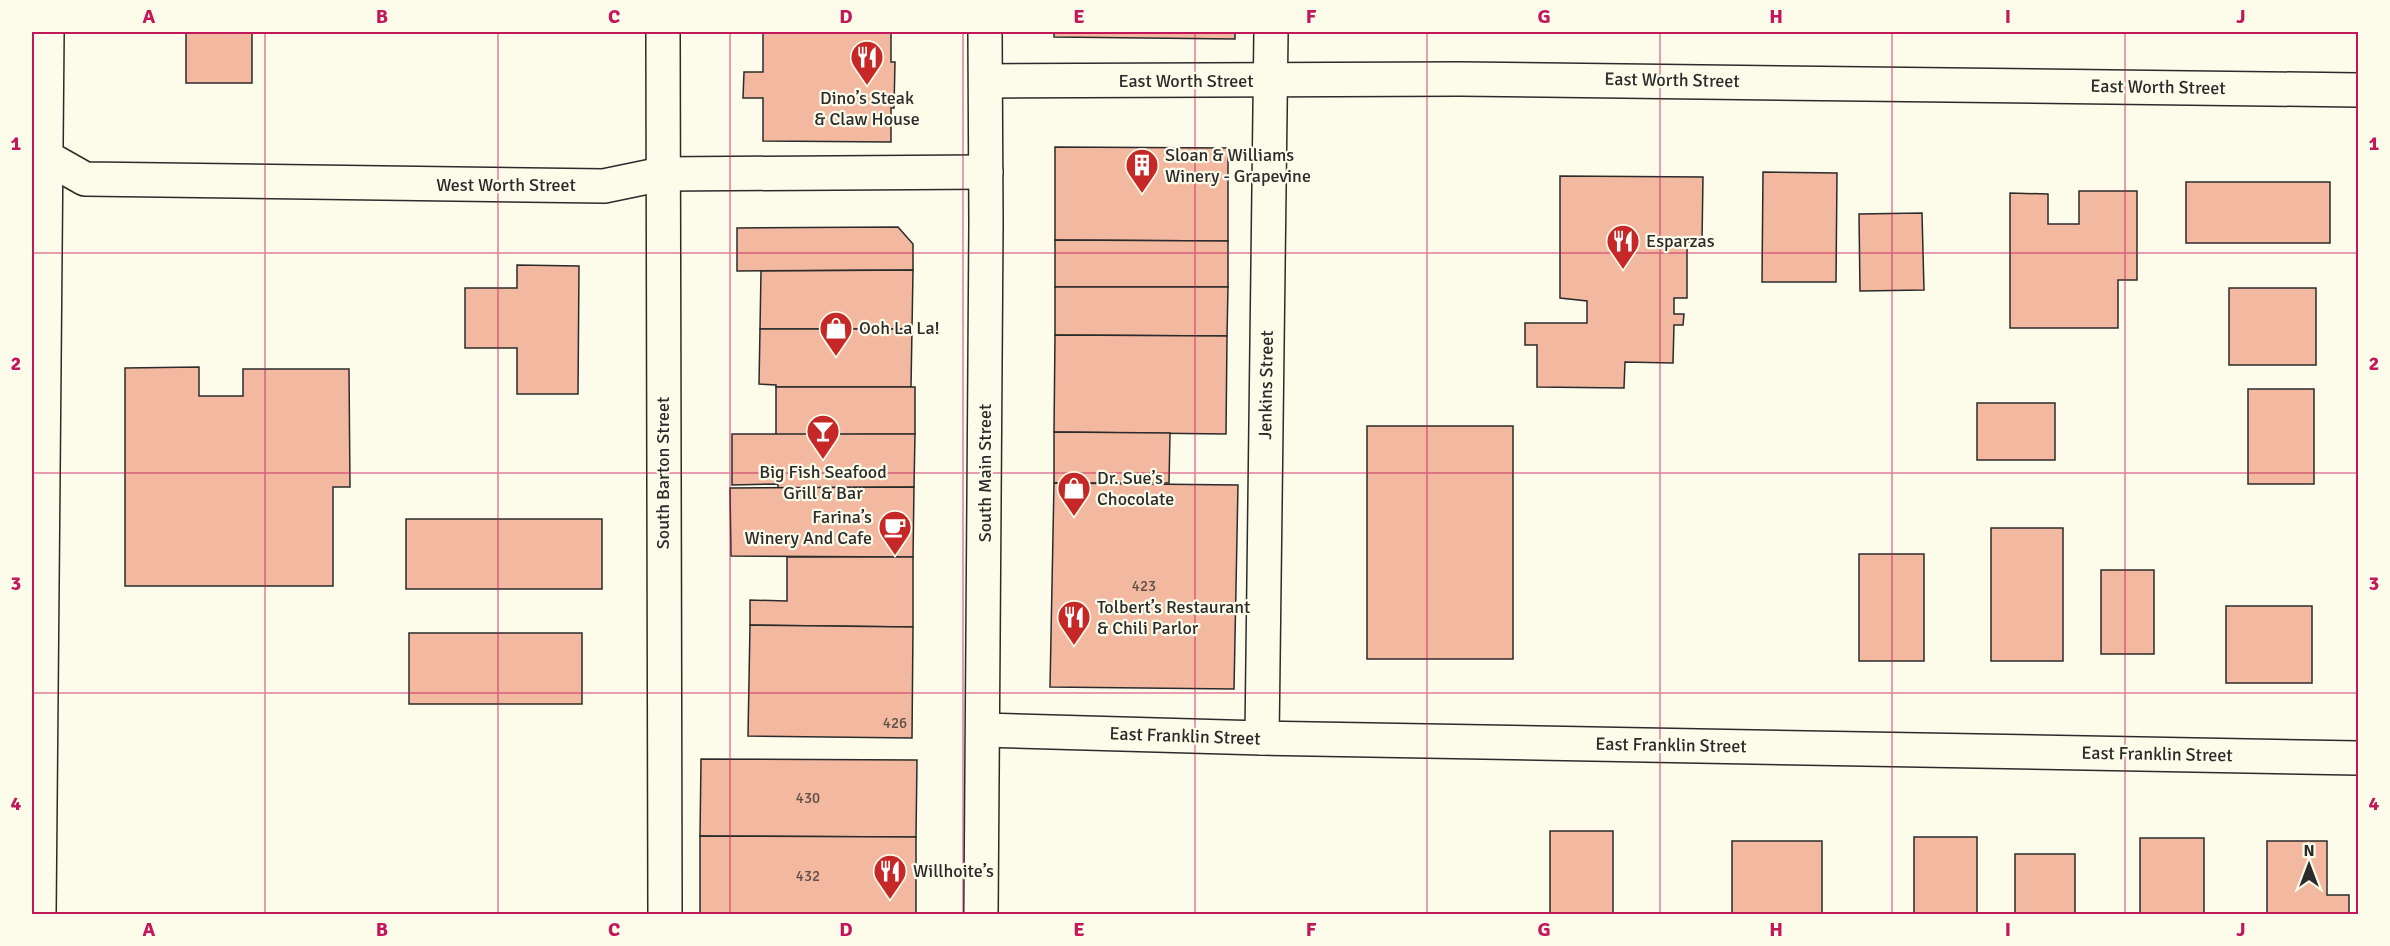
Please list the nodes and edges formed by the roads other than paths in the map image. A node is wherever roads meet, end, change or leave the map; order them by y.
1 (47, 32) edge
2 (663, 32) edge
3 (985, 32) edge
4 (1271, 32) edge
5 (986, 81) junction
6 (1270, 81) junction
7 (2358, 90) edge
8 (39, 154) edge
9 (986, 172) junction
10 (662, 174) junction
11 (983, 730) junction
12 (1262, 738) junction
13 (2358, 758) edge
14 (39, 915) edge
15 (665, 915) edge
16 (981, 915) edge

1 - 8 street
2 - 10 street, South Barton Street
3 - 5 street, South Main Street
4 - 6 street, Jenkins Street
5 - 6 street, East Worth Street
5 - 9 street, South Main Street
6 - 7 street, East Worth Street
6 - 12 street, Jenkins Street
8 - 10 street, West Worth Street
8 - 14 street
9 - 10 street, West Worth Street
9 - 11 street, South Main Street
10 - 15 street, South Barton Street
11 - 12 street, East Franklin Street
11 - 16 street, South Main Street
12 - 13 street, East Franklin Street

